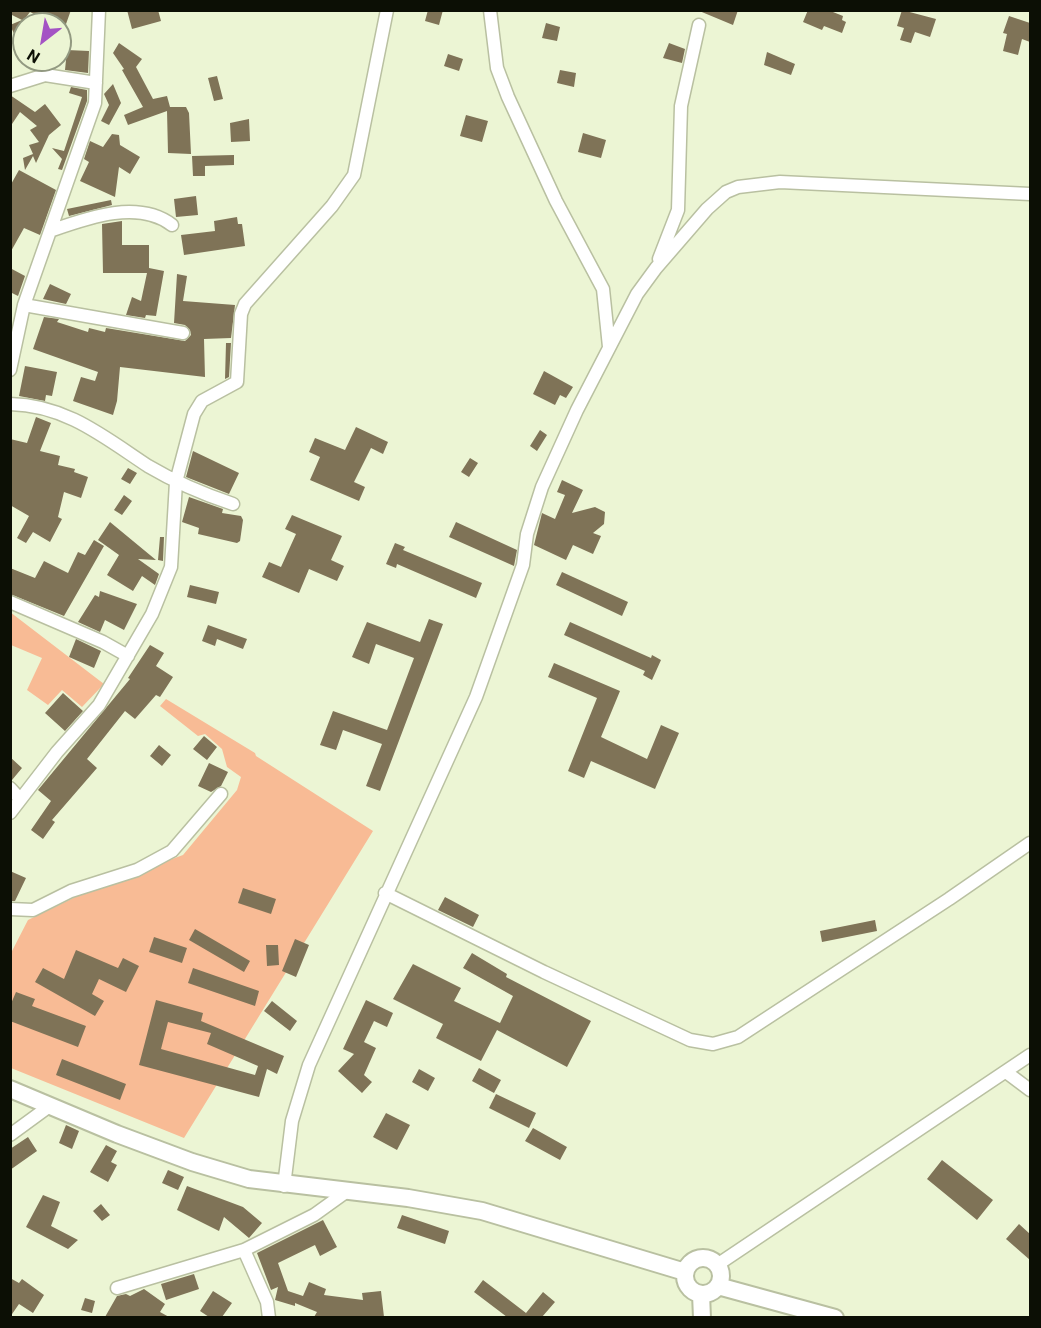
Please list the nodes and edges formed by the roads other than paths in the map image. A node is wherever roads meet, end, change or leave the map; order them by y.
1 (99, 10) edge
2 (387, 10) edge
3 (490, 10) edge
4 (699, 25) dead end
5 (96, 83) junction
6 (10, 86) edge
7 (1030, 194) edge
8 (172, 225) dead end
9 (50, 231) junction
10 (656, 268) junction
11 (24, 305) junction
12 (183, 333) dead end
13 (610, 348) junction
14 (10, 370) edge
15 (10, 404) edge
16 (176, 482) junction
17 (233, 504) dead end
18 (10, 602) edge
19 (129, 656) junction
20 (10, 788) edge
21 (221, 794) dead end
22 (20, 799) junction
23 (10, 813) edge
24 (1030, 843) edge
25 (385, 894) junction
26 (10, 909) edge
27 (1030, 1055) edge
28 (1006, 1072) junction
29 (10, 1089) edge
30 (1030, 1090) edge
31 (51, 1105) junction
32 (10, 1135) edge
33 (284, 1186) junction
34 (346, 1192) junction
35 (244, 1250) junction
36 (717, 1264) junction
37 (685, 1272) junction
38 (718, 1287) junction
39 (117, 1288) dead end
40 (701, 1294) junction
41 (269, 1317) edge
42 (702, 1317) edge
43 (835, 1317) edge

1 - 5 street
2 - 16 street
3 - 13 street
4 - 10 street
5 - 6 street
5 - 9 street
7 - 10 street
8 - 9 street
9 - 11 street
10 - 13 street
11 - 12 street
11 - 14 street
13 - 25 street
15 - 16 street
16 - 17 street
16 - 19 street
18 - 19 street
19 - 22 street
20 - 22 street
21 - 26 street
22 - 23 street
24 - 25 street
25 - 33 street
27 - 28 street
28 - 30 street
28 - 36 street
29 - 31 street
31 - 32 street
31 - 33 street
33 - 34 street
34 - 35 street
34 - 37 street
35 - 39 street
35 - 41 street
36 - 37 street
36 - 38 street
37 - 40 street
38 - 40 street
38 - 43 street
40 - 42 street

